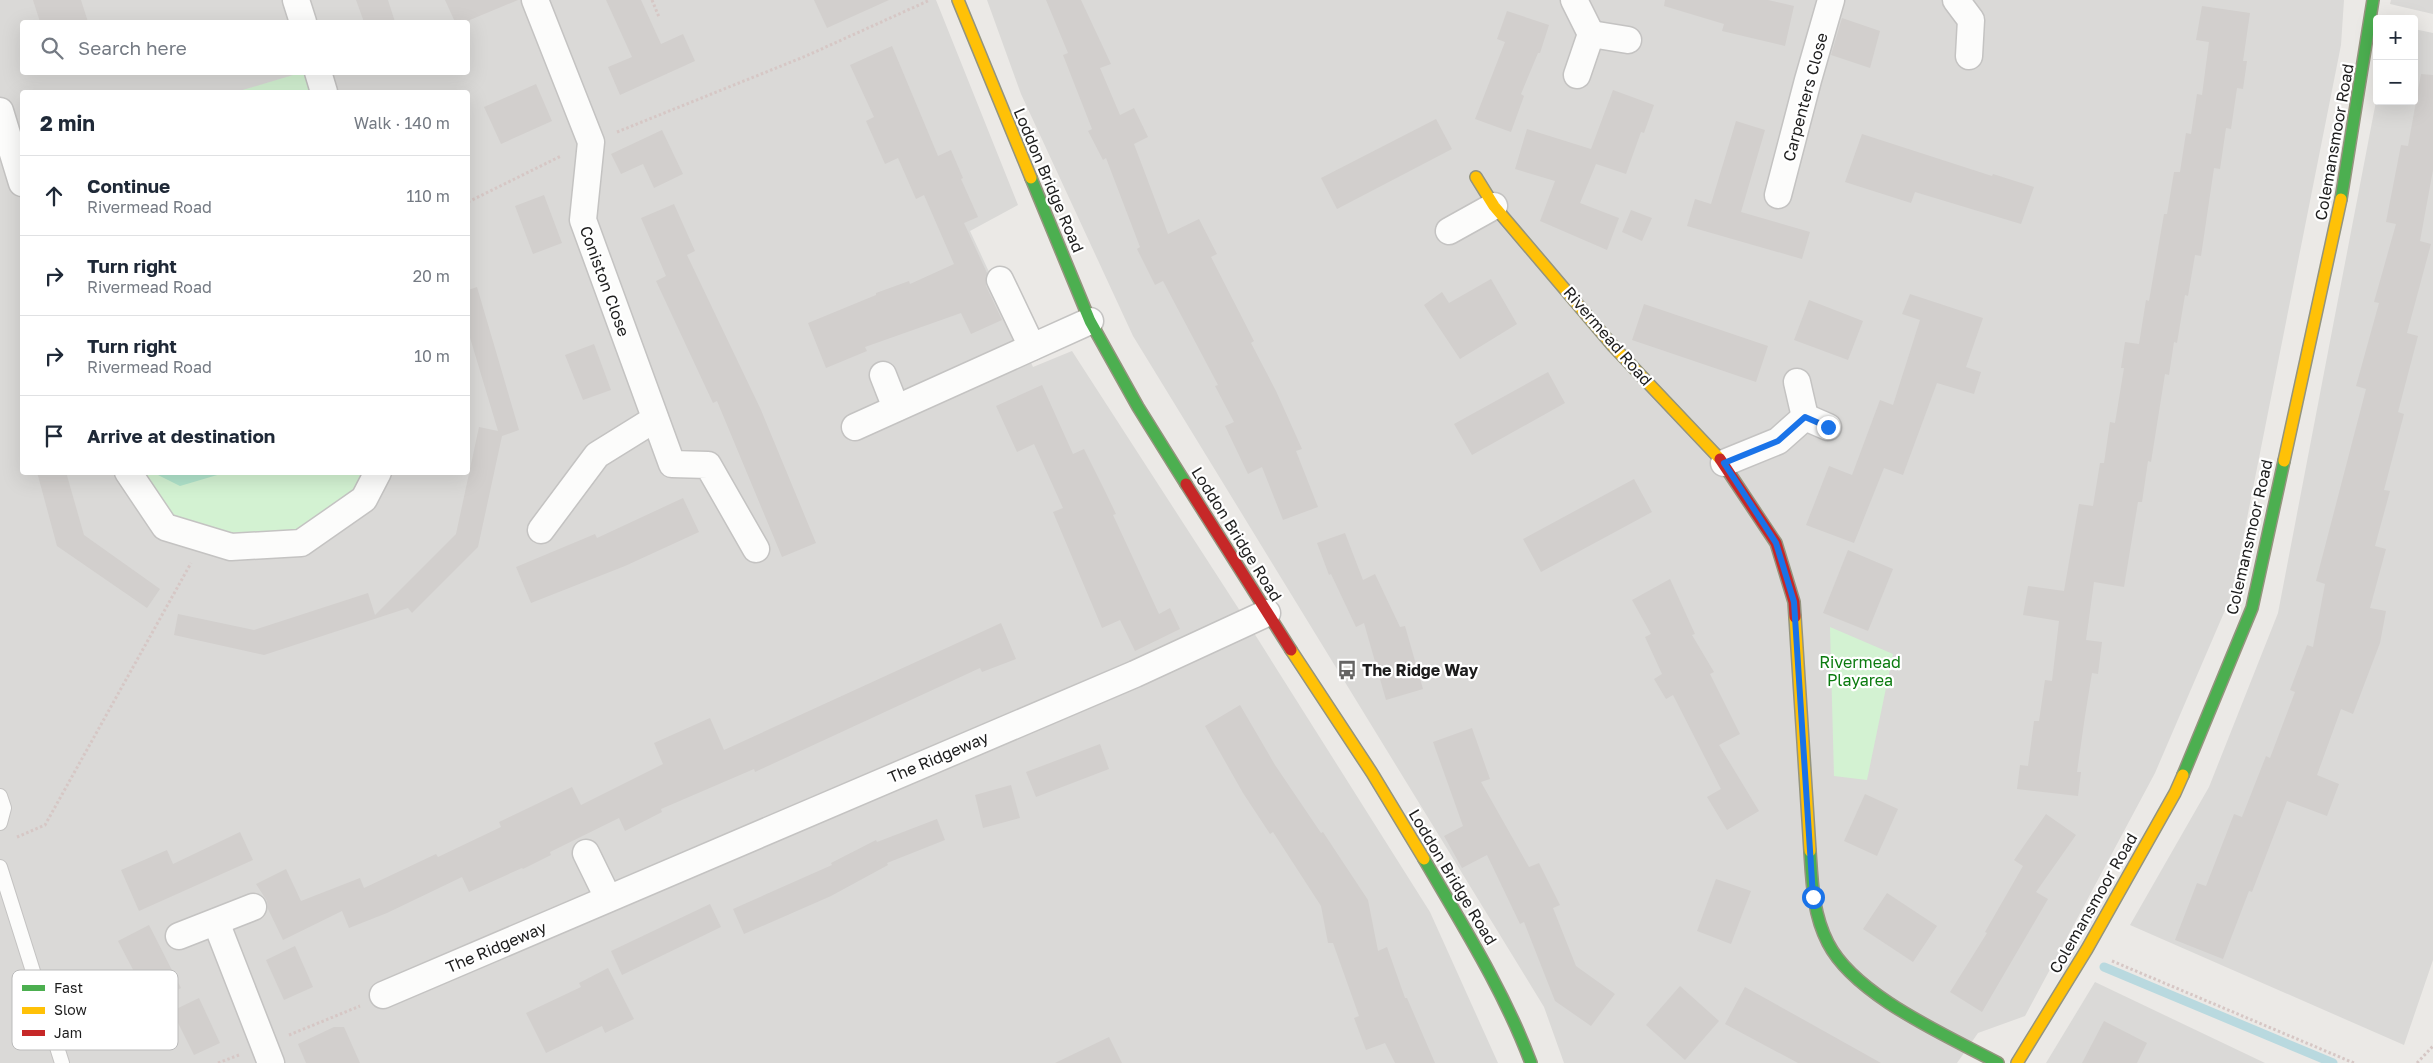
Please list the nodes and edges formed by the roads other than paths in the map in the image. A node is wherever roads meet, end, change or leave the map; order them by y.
1 (296, 0) edge
2 (535, 0) edge
3 (958, 0) edge
4 (1574, 0) edge
5 (1831, 0) edge
6 (1956, 0) edge
7 (2374, 0) edge
8 (302, 20) edge
9 (1592, 34) junction
10 (1628, 40) dead end
11 (1969, 56) dead end
12 (319, 75) edge
13 (1577, 75) dead end
14 (323, 90) edge
15 (0, 110) edge
16 (20, 175) edge
17 (1476, 177) dead end
18 (1778, 195) dead end
19 (1494, 206) junction
20 (1450, 231) dead end
21 (1000, 280) dead end
22 (1090, 320) junction
23 (1032, 346) junction
24 (883, 375) dead end
25 (1797, 382) dead end
26 (896, 408) junction
27 (654, 419) junction
28 (855, 427) dead end
29 (1724, 463) junction
30 (130, 475) edge
31 (376, 475) edge
32 (541, 530) dead end
33 (756, 549) dead end
34 (1267, 613) junction
35 (0, 796) edge
36 (0, 823) edge
37 (586, 853) dead end
38 (0, 867) edge
39 (608, 898) junction
40 (252, 907) dead end
41 (216, 922) junction
42 (179, 936) dead end
43 (33, 970) edge
44 (383, 995) road end
45 (58, 1050) edge
46 (268, 1054) edge
47 (62, 1063) edge
48 (1531, 1063) edge
49 (1998, 1063) edge
50 (2017, 1063) edge

1 - 8 street
2 - 27 street, Coniston Close
3 - 22 street, Loddon Bridge Road
4 - 9 street
5 - 18 street, Carpenters Close
6 - 11 street
7 - 50 street, Colemansmoor Road
9 - 10 street
9 - 13 street
12 - 14 street
15 - 16 street
17 - 19 street, Rivermead Road
19 - 20 street
19 - 29 street, Rivermead Road
21 - 23 street
22 - 23 street
22 - 34 street, Loddon Bridge Road
23 - 26 street
24 - 26 street
25 - 29 street
26 - 28 street
27 - 32 street
27 - 33 street, Coniston Close
29 - 49 street, Rivermead Road
30 - 31 street
34 - 39 street, The Ridgeway
34 - 48 street, Loddon Bridge Road
35 - 36 lane
37 - 39 street
38 - 43 lane
39 - 44 street, The Ridgeway
40 - 41 street
41 - 42 street
41 - 46 street
45 - 47 lane

